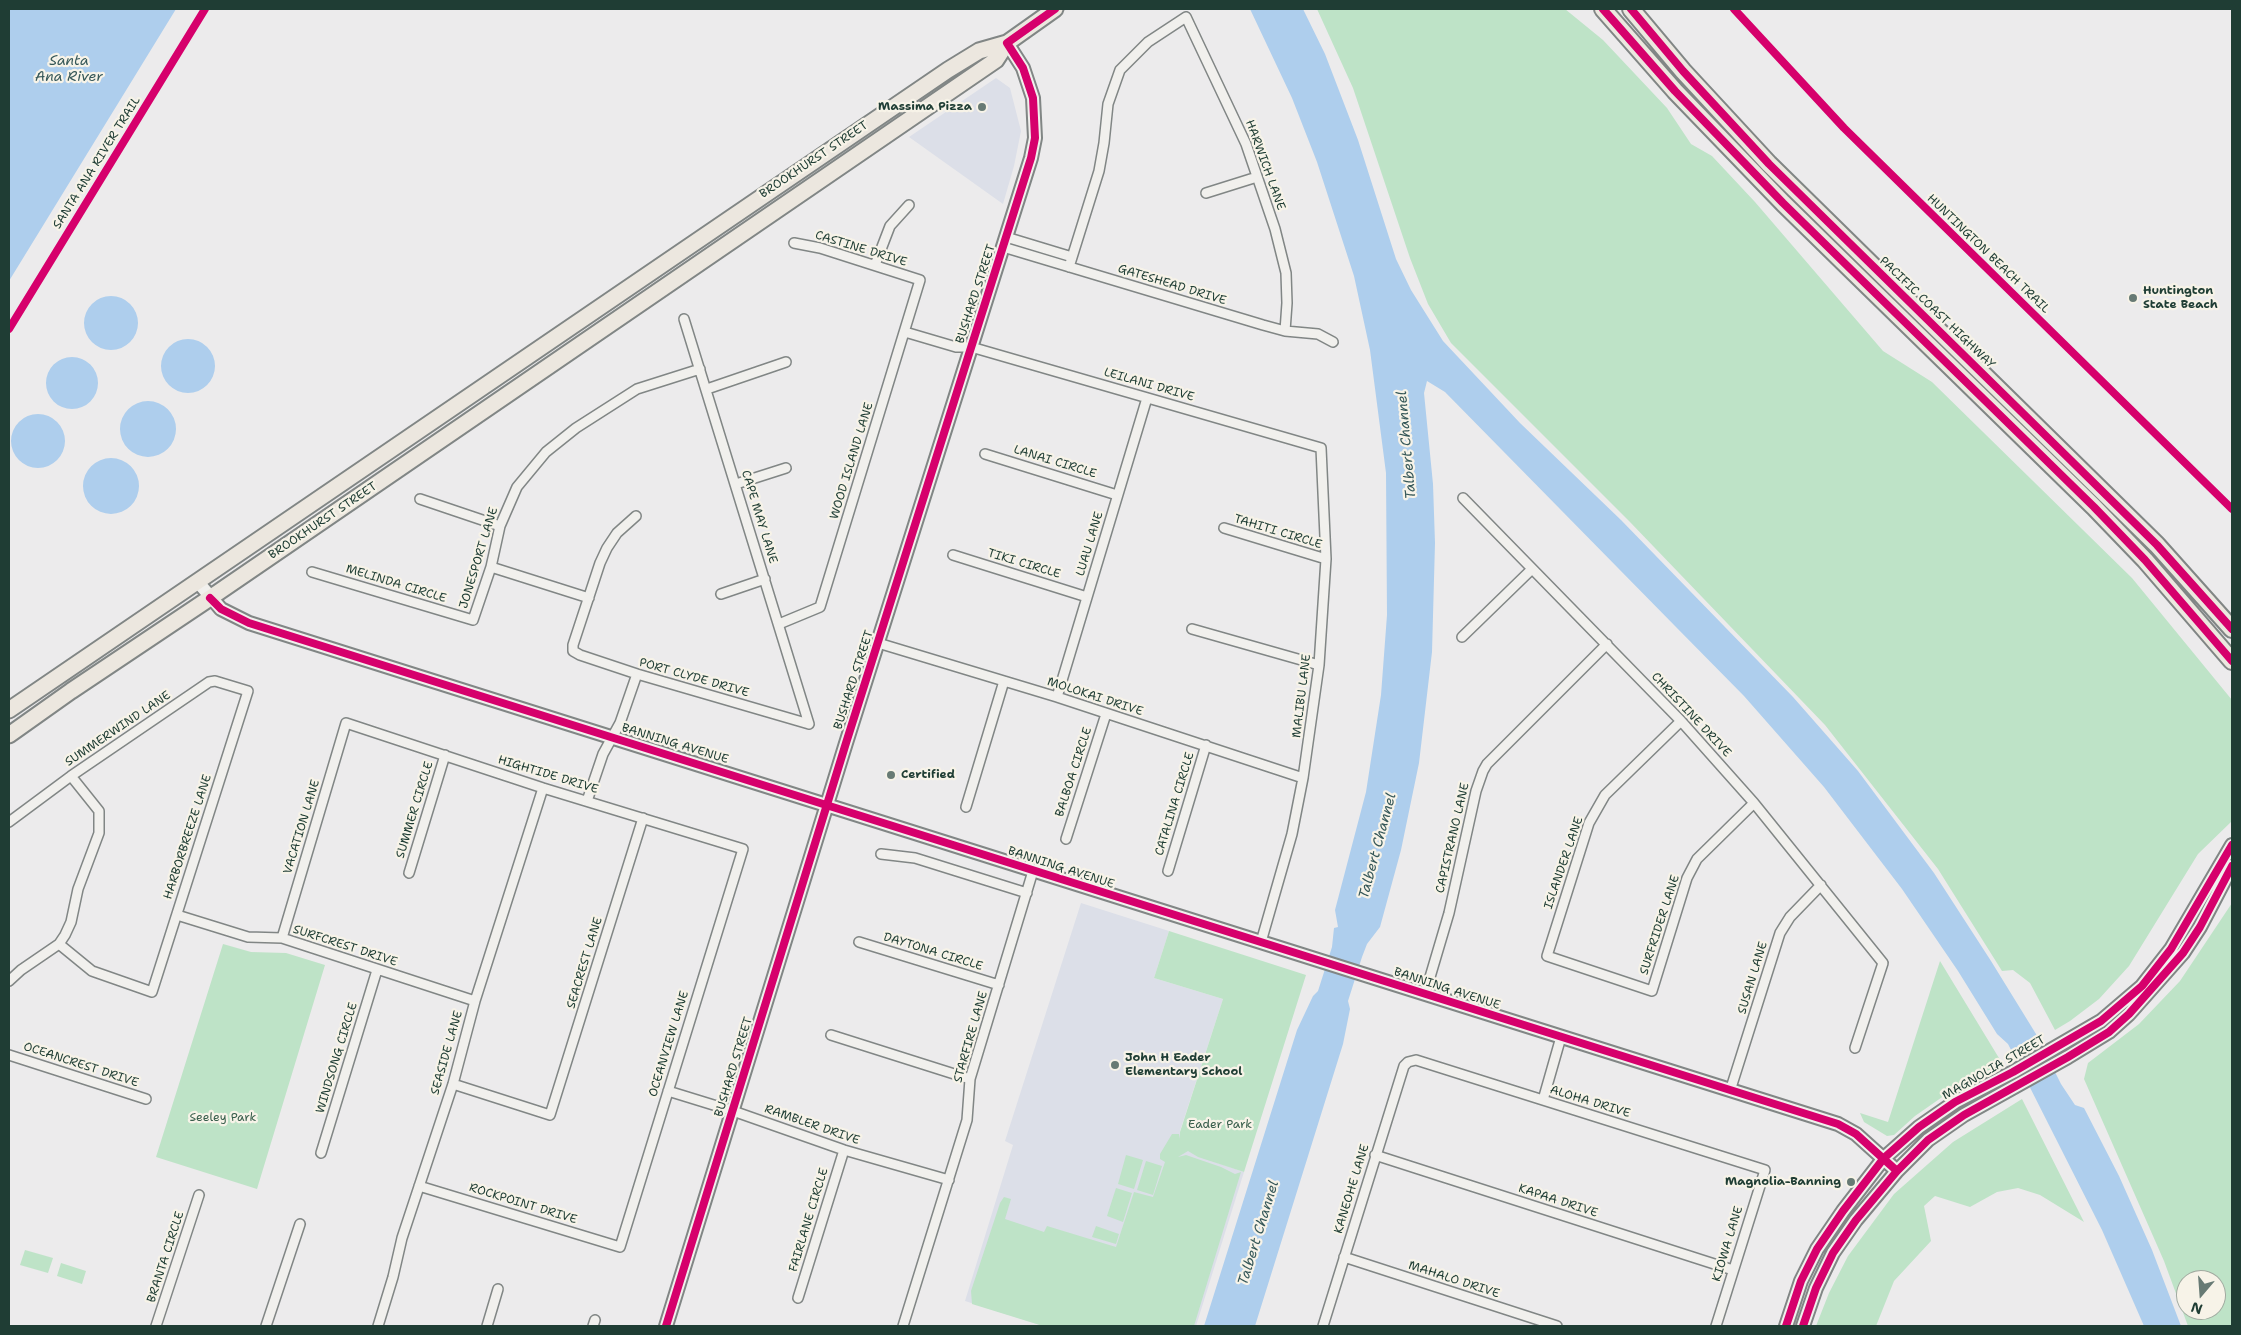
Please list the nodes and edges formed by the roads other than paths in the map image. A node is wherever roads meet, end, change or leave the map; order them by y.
1 (1056, 9) edge
2 (1603, 9) edge
3 (1630, 9) edge
4 (1008, 42) junction
5 (1257, 176) junction
6 (1206, 193) dead end
7 (909, 206) dead end
8 (1005, 242) junction
9 (794, 243) dead end
10 (1072, 257) junction
11 (875, 265) junction
12 (1069, 267) junction
13 (920, 280) joint
14 (625, 289) junction
15 (636, 305) junction
16 (684, 319) dead end
17 (1285, 331) junction
18 (905, 332) junction
19 (1333, 342) dead end
20 (971, 347) junction
21 (786, 362) dead end
22 (700, 369) junction
23 (707, 389) junction
24 (1147, 398) junction
25 (1320, 448) joint
26 (985, 454) dead end
27 (786, 468) dead end
28 (736, 484) junction
29 (1117, 495) junction
30 (1463, 498) dead end
31 (420, 499) dead end
32 (636, 516) dead end
33 (500, 526) junction
34 (1224, 528) dead end
35 (953, 555) dead end
36 (1326, 560) junction
37 (491, 567) junction
38 (1532, 569) junction
39 (312, 572) dead end
40 (765, 579) junction
41 (197, 581) junction
42 (721, 594) dead end
43 (1087, 597) junction
44 (210, 598) junction
45 (589, 598) junction
46 (142, 620) junction
47 (473, 620) joint
48 (779, 624) junction
49 (2232, 628) edge
50 (1192, 629) dead end
51 (1462, 637) dead end
52 (878, 643) junction
53 (1607, 644) junction
54 (2232, 661) edge
55 (1319, 665) junction
56 (637, 674) junction
57 (1004, 681) junction
58 (71, 690) junction
59 (248, 691) joint
60 (1057, 697) junction
61 (9, 710) edge
62 (1106, 714) junction
63 (1681, 721) junction
64 (346, 723) joint
65 (809, 724) joint
66 (9, 735) edge
67 (612, 737) junction
68 (1206, 745) junction
69 (445, 755) junction
70 (71, 776) junction
71 (1304, 778) junction
72 (543, 788) junction
73 (587, 801) junction
74 (1754, 803) junction
75 (827, 805) junction
76 (966, 807) dead end
77 (643, 818) junction
78 (9, 822) edge
79 (1066, 838) dead end
80 (2232, 845) edge
81 (743, 849) joint
82 (881, 854) dead end
83 (2232, 866) edge
84 (1033, 871) junction
85 (1168, 871) dead end
86 (409, 873) dead end
87 (1821, 885) junction
88 (1028, 893) junction
89 (177, 915) junction
90 (282, 938) junction
91 (858, 942) dead end
92 (1261, 942) junction
93 (59, 944) junction
94 (377, 970) junction
95 (9, 981) edge
96 (999, 985) junction
97 (1652, 991) joint
98 (1425, 994) junction
99 (475, 1001) junction
100 (831, 1035) dead end
101 (1560, 1037) junction
102 (1855, 1048) dead end
103 (9, 1055) edge
104 (1408, 1062) joint
105 (970, 1080) junction
106 (453, 1084) junction
107 (668, 1091) junction
108 (1730, 1091) junction
109 (146, 1099) dead end
110 (1543, 1100) junction
111 (733, 1111) junction
112 (844, 1150) junction
113 (322, 1153) dead end
114 (1375, 1155) junction
115 (1884, 1158) junction
116 (1765, 1170) joint
117 (1897, 1171) junction
118 (949, 1180) junction
119 (419, 1186) junction
120 (199, 1195) dead end
121 (300, 1224) dead end
122 (620, 1247) joint
123 (1344, 1257) junction
124 (1733, 1270) junction
125 (498, 1289) dead end
126 (798, 1298) dead end
127 (156, 1326) edge
128 (266, 1326) edge
129 (378, 1326) edge
130 (487, 1326) edge
131 (666, 1326) edge
132 (903, 1326) edge
133 (1323, 1326) edge
134 (1557, 1326) edge
135 (1716, 1326) edge
136 (1786, 1326) edge
137 (1803, 1326) edge

1 - 4 main road, BROOKHURST STREET
2 - 54 highway
3 - 49 highway, PACIFIC COAST HIGHWAY
4 - 8 street, BUSHARD STREET
4 - 14 main road, BROOKHURST STREET
4 - 15 main road, BROOKHURST STREET
5 - 6 street
5 - 10 street, HARWICH LANE
5 - 17 street, HARWICH LANE
7 - 11 street
8 - 10 street
8 - 12 street, GATESHEAD DRIVE
8 - 20 street, BUSHARD STREET
9 - 11 street, CASTINE DRIVE
10 - 12 street
11 - 13 street, CASTINE DRIVE
12 - 17 street, GATESHEAD DRIVE
13 - 18 street, WOOD ISLAND LANE
14 - 15 main road
14 - 41 main road, BROOKHURST STREET
15 - 44 main road, BROOKHURST STREET
16 - 22 street, CAPE MAY LANE
17 - 19 street, GATESHEAD DRIVE
18 - 20 street, LEILANI DRIVE
18 - 48 street, WOOD ISLAND LANE
20 - 24 street, LEILANI DRIVE
20 - 52 street, BUSHARD STREET
21 - 23 street
22 - 23 street, CAPE MAY LANE
22 - 33 street, JONESPORT LANE
23 - 28 street, CAPE MAY LANE
24 - 25 street, LEILANI DRIVE
24 - 29 street, LUAU LANE
25 - 36 street, MALIBU LANE
26 - 29 street, LANAI CIRCLE
27 - 28 street
28 - 40 street, CAPE MAY LANE
29 - 43 street, LUAU LANE
30 - 38 street, CHRISTINE DRIVE
31 - 33 street
32 - 45 street
33 - 37 street, JONESPORT LANE
34 - 36 street, TAHITI CIRCLE
35 - 43 street, TIKI CIRCLE
36 - 55 street, MALIBU LANE
37 - 45 street
37 - 47 street, JONESPORT LANE
38 - 51 street
38 - 53 street, CHRISTINE DRIVE
39 - 47 street, MELINDA CIRCLE
40 - 42 street
40 - 48 street, CAPE MAY LANE
41 - 44 street, BANNING AVENUE
41 - 46 main road, BROOKHURST STREET
43 - 60 street, LUAU LANE
44 - 58 main road, BROOKHURST STREET
44 - 67 street, BANNING AVENUE
45 - 56 street, PORT CLYDE DRIVE
46 - 58 main road
46 - 61 main road, BROOKHURST STREET
48 - 65 street, CAPE MAY LANE
50 - 55 street
52 - 57 street, MOLOKAI DRIVE
52 - 75 street, BUSHARD STREET
53 - 63 street, CHRISTINE DRIVE
53 - 98 street, CAPISTRANO LANE
55 - 71 street, MALIBU LANE
56 - 65 street, PORT CLYDE DRIVE
56 - 67 street
57 - 60 street, MOLOKAI DRIVE
57 - 76 street
58 - 66 main road, BROOKHURST STREET
59 - 70 street, SUMMERWIND LANE
59 - 89 street, HARBORBREEZE LANE
60 - 62 street, MOLOKAI DRIVE
62 - 68 street, MOLOKAI DRIVE
62 - 79 street, BALBOA CIRCLE
63 - 74 street, CHRISTINE DRIVE
63 - 97 street, ISLANDER LANE
64 - 69 street, HIGHTIDE DRIVE
64 - 90 street, VACATION LANE
67 - 73 street
67 - 75 street, BANNING AVENUE
68 - 71 street, MOLOKAI DRIVE
68 - 85 street, CATALINA CIRCLE
69 - 72 street, HIGHTIDE DRIVE
69 - 86 street, SUMMER CIRCLE
70 - 78 street, SUMMERWIND LANE
70 - 93 street
71 - 92 street, MALIBU LANE
72 - 73 street, HIGHTIDE DRIVE
72 - 99 street, SEASIDE LANE
73 - 77 street, HIGHTIDE DRIVE
74 - 87 street, CHRISTINE DRIVE
74 - 97 street, SURFRIDER LANE
75 - 84 street, BANNING AVENUE
75 - 111 street, BUSHARD STREET
77 - 81 street, HIGHTIDE DRIVE
77 - 106 street, SEACREST LANE
80 - 115 street, MAGNOLIA STREET
81 - 107 street, OCEANVIEW LANE
82 - 88 street
83 - 117 street
84 - 88 street, STARFIRE LANE
84 - 92 street, BANNING AVENUE
87 - 102 street, CHRISTINE DRIVE
87 - 108 street, SUSAN LANE
88 - 96 street, STARFIRE LANE
89 - 90 street, SURFCREST DRIVE
89 - 93 street, HARBORBREEZE LANE
90 - 94 street, SURFCREST DRIVE
91 - 96 street, DAYTONA CIRCLE
92 - 98 street, BANNING AVENUE
93 - 95 street
94 - 99 street, SURFCREST DRIVE
94 - 113 street, WINDSONG CIRCLE
96 - 105 street, STARFIRE LANE
98 - 101 street, BANNING AVENUE
99 - 106 street, SEASIDE LANE
100 - 105 street
101 - 108 street, BANNING AVENUE
101 - 110 street
103 - 109 street, OCEANCREST DRIVE
104 - 110 street, ALOHA DRIVE
104 - 114 street, KANEOHE LANE
105 - 118 street, STARFIRE LANE
106 - 119 street, SEASIDE LANE
107 - 111 street, RAMBLER DRIVE
107 - 122 street, OCEANVIEW LANE
108 - 115 street, BANNING AVENUE
110 - 116 street, ALOHA DRIVE
111 - 112 street, RAMBLER DRIVE
111 - 131 street, BUSHARD STREET
112 - 118 street, RAMBLER DRIVE
112 - 126 street, FAIRLANE CIRCLE
114 - 123 street, KANEOHE LANE
114 - 124 street, KAPAA DRIVE
115 - 117 street, BANNING AVENUE
115 - 136 street, MAGNOLIA STREET
116 - 124 street, KIOWA LANE
117 - 137 street
118 - 132 street, STARFIRE LANE
119 - 122 street, ROCKPOINT DRIVE
119 - 129 street, SEASIDE LANE
120 - 127 street, BRANTA CIRCLE
121 - 128 street
123 - 133 street, KANEOHE LANE
123 - 134 street, MAHALO DRIVE
124 - 135 street, KIOWA LANE
125 - 130 street

